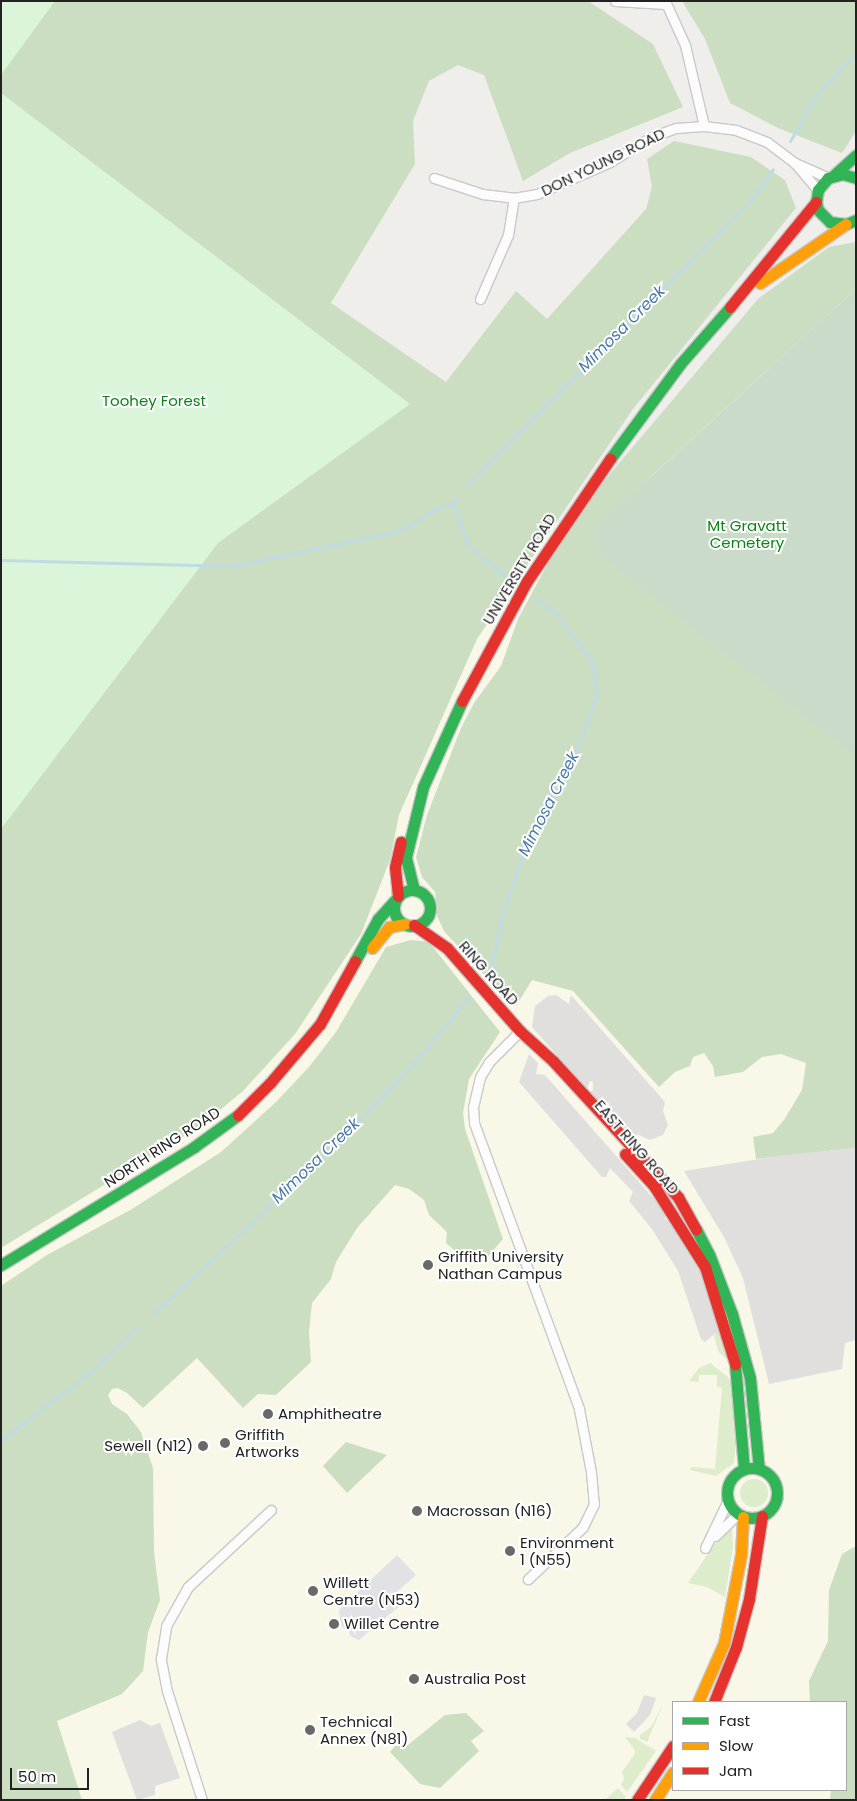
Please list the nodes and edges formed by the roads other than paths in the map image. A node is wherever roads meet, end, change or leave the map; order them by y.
1 (615, 1) edge
2 (665, 3) edge
3 (704, 126) junction
4 (856, 155) edge
5 (795, 163) junction
6 (831, 176) junction
7 (434, 178) dead end
8 (856, 178) edge
9 (817, 196) junction
10 (514, 198) junction
11 (851, 222) edge
12 (480, 299) dead end
13 (736, 302) junction
14 (422, 790) junction
15 (414, 890) junction
16 (397, 898) junction
17 (429, 912) junction
18 (410, 925) junction
19 (447, 948) junction
20 (520, 1031) junction
21 (537, 1045) joint
22 (1, 1265) edge
23 (1, 1274) edge
24 (744, 1469) junction
25 (759, 1469) junction
26 (728, 1500) junction
27 (271, 1510) dead end
28 (741, 1516) junction
29 (762, 1516) junction
30 (528, 1579) dead end
31 (698, 1701) edge
32 (714, 1701) edge
33 (672, 1748) edge
34 (672, 1774) edge
35 (202, 1800) edge
36 (637, 1800) edge
37 (655, 1800) edge

1 - 2 street
2 - 3 street
3 - 5 street, DON YOUNG ROAD
3 - 10 street, DON YOUNG ROAD
4 - 6 street
5 - 6 street, DON YOUNG ROAD
5 - 9 street, DON YOUNG ROAD
6 - 8 street
6 - 9 street, UNIVERSITY ROAD
7 - 10 street, DON YOUNG ROAD
9 - 11 street
9 - 13 street, UNIVERSITY ROAD
10 - 12 street
11 - 13 street, UNIVERSITY ROAD
13 - 14 street, UNIVERSITY ROAD
14 - 15 street, UNIVERSITY ROAD
14 - 16 street
15 - 16 street
15 - 17 street
16 - 18 street
16 - 22 street, NORTH RING ROAD
17 - 18 street
17 - 19 street
18 - 19 street, RING ROAD
18 - 23 street, NORTH RING ROAD
19 - 20 street, RING ROAD
20 - 21 street, RING ROAD
20 - 24 street, EAST RING ROAD
20 - 30 street
21 - 25 street, EAST RING ROAD
24 - 25 street
24 - 26 street
25 - 29 street
26 - 28 street
26 - 28 street
27 - 35 street
28 - 29 street
28 - 31 street
29 - 32 street
33 - 36 street
34 - 37 street

